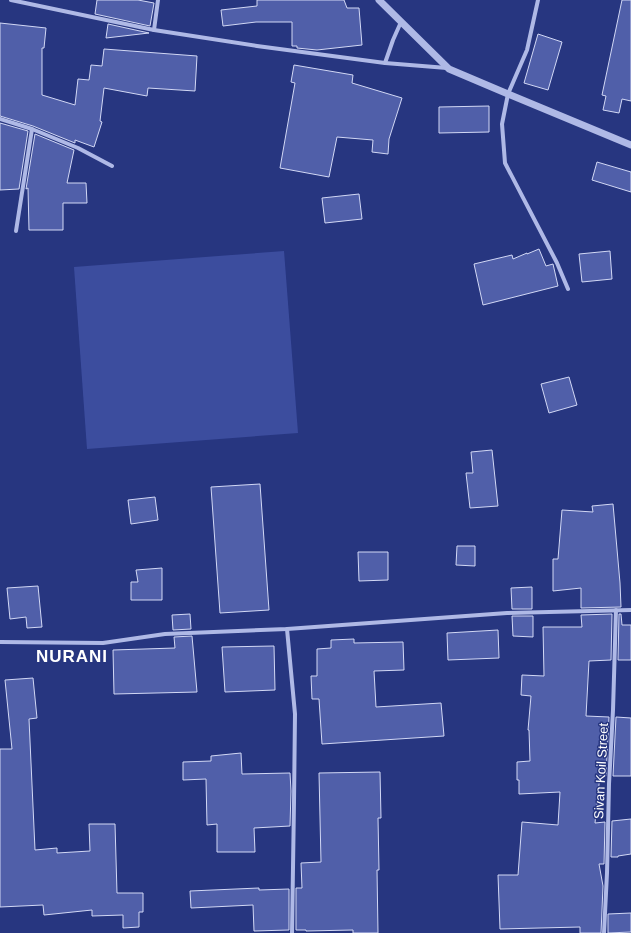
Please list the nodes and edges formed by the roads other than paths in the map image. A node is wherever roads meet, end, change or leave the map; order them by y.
1 (11, 0) edge
2 (158, 0) edge
3 (379, 0) edge
4 (538, 0) edge
5 (401, 22) junction
6 (154, 30) junction
7 (385, 63) junction
8 (449, 69) junction
9 (508, 94) junction
10 (0, 118) edge
11 (32, 130) junction
12 (631, 145) edge
13 (112, 166) dead end
14 (16, 231) dead end
15 (568, 289) dead end
16 (616, 610) junction
17 (631, 610) edge
18 (287, 629) junction
19 (0, 642) edge
20 (292, 933) edge
21 (604, 933) edge

1 - 6 street
2 - 6 street
3 - 5 street
4 - 9 street
5 - 7 street
5 - 8 street
6 - 7 street
7 - 8 street
8 - 9 street
9 - 12 street
9 - 15 street
10 - 11 street
11 - 13 street
11 - 14 street
16 - 17 street
16 - 18 street
16 - 21 street, Sivan Koil Street
18 - 19 street
18 - 20 street

